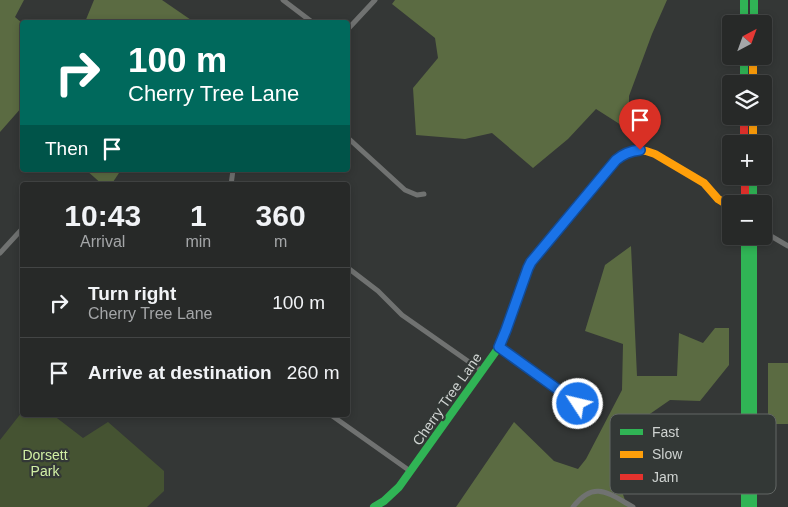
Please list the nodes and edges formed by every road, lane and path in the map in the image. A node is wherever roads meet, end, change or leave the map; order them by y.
1 (283, 0) edge
2 (375, 0) edge
3 (744, 0) edge
4 (754, 0) edge
5 (744, 15) edge
6 (754, 15) edge
7 (309, 20) edge
8 (350, 28) edge
9 (350, 140) edge
10 (424, 194) dead end
11 (722, 201) edge
12 (20, 231) edge
13 (772, 237) edge
14 (745, 245) edge
15 (752, 245) edge
16 (788, 246) edge
17 (0, 252) edge
18 (350, 270) edge
19 (499, 347) junction
20 (482, 371) junction
21 (578, 404) dead end
22 (745, 414) edge
23 (753, 414) edge
24 (334, 417) edge
25 (410, 471) junction
26 (745, 494) edge
27 (753, 494) edge
28 (374, 507) edge
29 (573, 507) edge
30 (633, 507) edge
31 (745, 507) edge
32 (753, 507) edge

1 - 7 street
2 - 8 street
3 - 5 main road
4 - 6 main road
9 - 10 street
11 - 19 main road, Cherry Tree Lane
12 - 17 street
13 - 16 street
14 - 22 main road
15 - 23 main road
18 - 20 street
19 - 20 main road, Cherry Tree Lane
19 - 21 street
20 - 25 main road, Cherry Tree Lane
24 - 25 street
25 - 28 main road, Cherry Tree Lane
26 - 31 main road
27 - 32 main road
29 - 30 street

